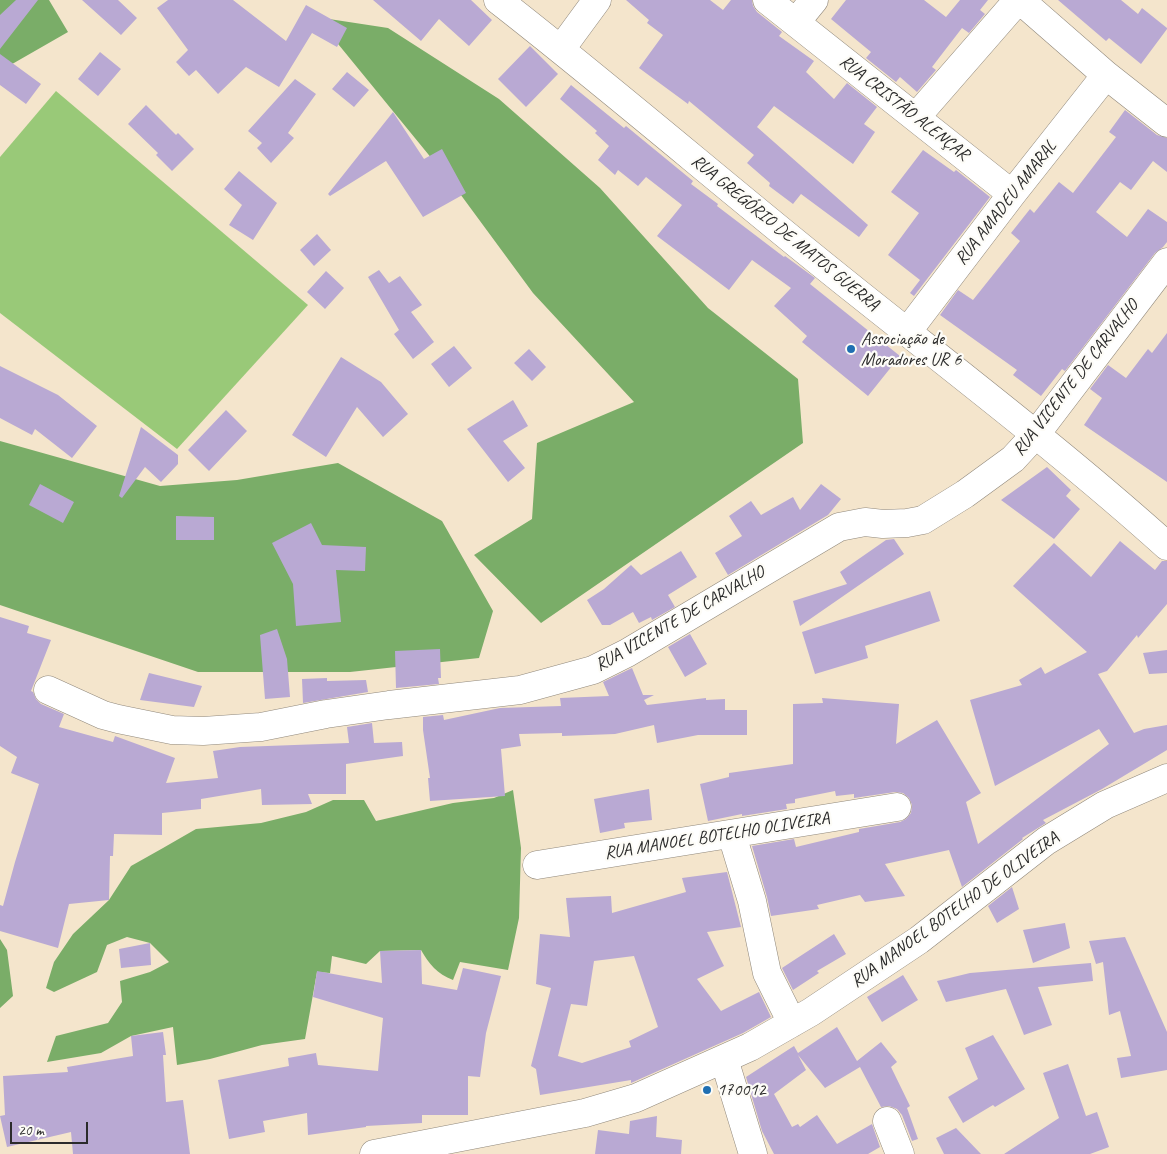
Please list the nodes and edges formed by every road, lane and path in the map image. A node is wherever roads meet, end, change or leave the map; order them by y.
1 (498, 0) edge
2 (597, 0) edge
3 (767, 0) edge
4 (814, 0) edge
5 (1019, 0) edge
6 (796, 22) junction
7 (561, 49) junction
8 (1106, 75) junction
9 (916, 117) junction
10 (1167, 124) edge
11 (1012, 194) junction
12 (1167, 262) edge
13 (907, 332) junction
14 (1036, 434) junction
15 (1166, 543) edge
16 (48, 690) dead end
17 (1167, 778) edge
18 (897, 807) dead end
19 (732, 835) junction
20 (537, 864) dead end
21 (792, 1024) junction
22 (724, 1060) junction
23 (887, 1121) dead end
24 (374, 1154) edge
25 (754, 1154) edge
26 (900, 1154) edge

1 - 7 street, RUA GREGÓRIO DE MATOS GUERRA
2 - 7 street
3 - 6 street, RUA CRISTÃO ALENÇAR
4 - 6 street
5 - 8 street
5 - 9 street
6 - 9 street, RUA CRISTÃO ALENÇAR
7 - 13 street, RUA GREGÓRIO DE MATOS GUERRA
8 - 10 street
8 - 11 street, RUA AMADEU AMARAL
9 - 11 street, RUA CRISTÃO ALENÇAR
11 - 13 street, RUA AMADEU AMARAL
12 - 14 street, RUA VICENTE DE CARVALHO
13 - 14 street, RUA GREGÓRIO DE MATOS GUERRA
14 - 15 street, RUA GREGÓRIO DE MATOS GUERRA
14 - 16 street, RUA VICENTE DE CARVALHO
17 - 21 street, RUA MANOEL BOTELHO DE OLIVEIRA
18 - 19 street, RUA MANOEL BOTELHO OLIVEIRA
19 - 20 street, RUA MANOEL BOTELHO OLIVEIRA
19 - 21 street
21 - 22 street, RUA MANOEL BOTELHO DE OLIVEIRA
22 - 24 street, RUA MANOEL BOTELHO DE OLIVEIRA
22 - 25 street
23 - 26 street

